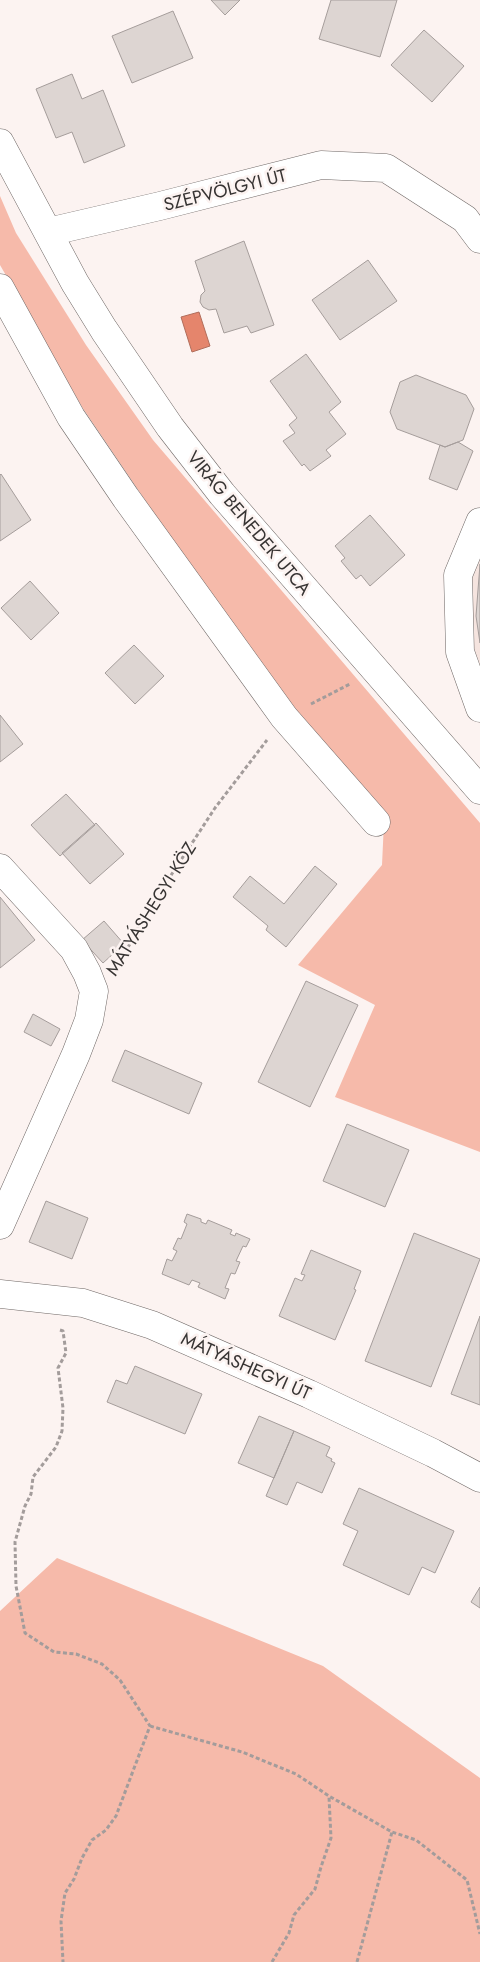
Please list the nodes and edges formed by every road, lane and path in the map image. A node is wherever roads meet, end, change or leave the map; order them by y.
1 (0, 143) edge
2 (48, 232) junction
3 (480, 238) edge
4 (0, 288) edge
5 (480, 522) edge
6 (376, 671) junction
7 (480, 708) edge
8 (284, 717) junction
9 (476, 779) edge
10 (376, 822) dead end
11 (0, 868) edge
12 (94, 991) junction
13 (0, 1225) edge
14 (0, 1294) edge
15 (63, 1331) dead end
16 (480, 1478) edge
17 (150, 1726) junction
18 (329, 1796) junction
19 (392, 1832) junction
20 (480, 1934) edge
21 (63, 1962) edge
22 (272, 1962) edge
23 (357, 1962) edge

1 - 2 street
2 - 3 street, SZÉPVÖLGYI ÚT
2 - 6 street, VIRÁG BENEDEK UTCA
4 - 8 street
5 - 7 street
6 - 8 path
6 - 9 street, VIRÁG BENEDEK UTCA
8 - 10 street
8 - 12 path, MÁTYÁSHEGYI KÖZ
11 - 12 street
12 - 13 street, MÁTYÁSHEGYI KÖZ
14 - 16 street, MÁTYÁSHEGYI ÚT
15 - 17 path
17 - 18 path
17 - 21 path
18 - 19 path
18 - 22 path
19 - 20 path
19 - 23 path

